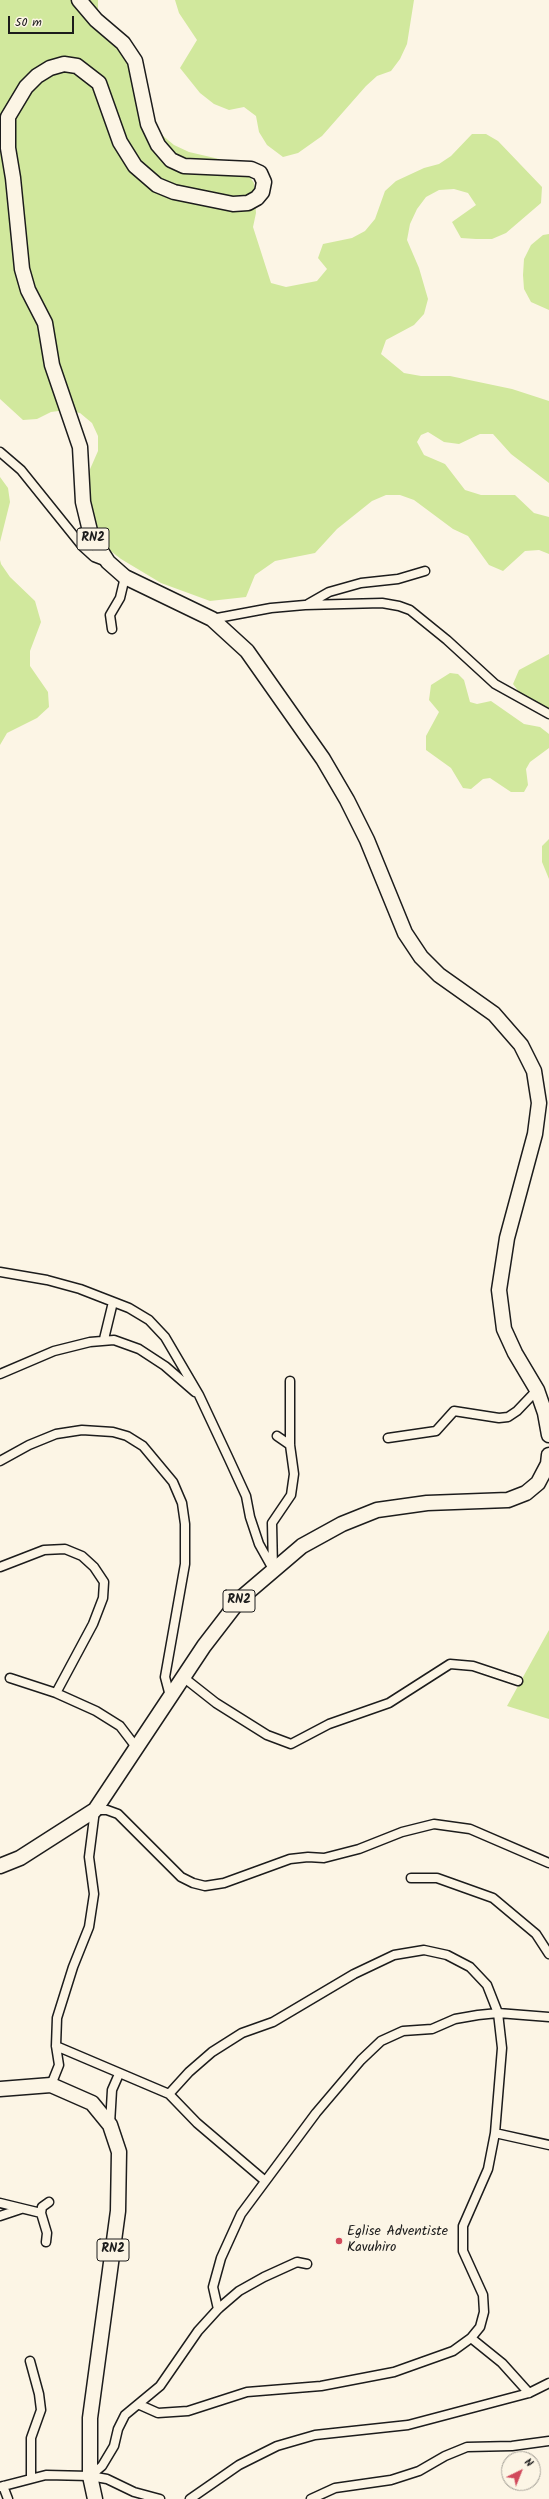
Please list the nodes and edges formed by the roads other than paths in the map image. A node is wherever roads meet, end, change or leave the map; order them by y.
1 (79, 0) edge
2 (0, 452) edge
3 (108, 562) junction
4 (425, 570) dead end
5 (126, 577) junction
6 (305, 605) junction
7 (212, 619) junction
8 (112, 630) dead end
9 (549, 714) edge
10 (0, 1272) edge
11 (112, 1302) junction
12 (104, 1339) junction
13 (0, 1374) edge
14 (290, 1381) dead end
15 (537, 1390) junction
16 (199, 1395) junction
17 (548, 1409) edge
18 (549, 1435) edge
19 (277, 1436) dead end
20 (388, 1438) dead end
21 (290, 1445) junction
22 (549, 1455) edge
23 (0, 1461) edge
24 (0, 1567) edge
25 (273, 1569) junction
26 (183, 1677) junction
27 (10, 1678) dead end
28 (518, 1681) dead end
29 (56, 1693) junction
30 (170, 1696) junction
31 (136, 1747) junction
32 (95, 1810) junction
33 (549, 1863) edge
34 (0, 1866) edge
35 (411, 1878) dead end
36 (549, 1954) edge
37 (498, 2013) junction
38 (549, 2017) edge
39 (56, 2046) junction
40 (119, 2074) junction
41 (51, 2085) junction
42 (0, 2089) edge
43 (169, 2094) junction
44 (110, 2125) junction
45 (495, 2133) junction
46 (549, 2146) edge
47 (264, 2180) junction
48 (49, 2202) dead end
49 (0, 2203) edge
50 (22, 2209) junction
51 (41, 2213) junction
52 (0, 2216) edge
53 (46, 2242) dead end
54 (307, 2264) dead end
55 (218, 2309) junction
56 (471, 2338) junction
57 (30, 2361) dead end
58 (549, 2383) edge
59 (530, 2394) junction
60 (140, 2405) junction
61 (549, 2440) edge
62 (90, 2476) junction
63 (31, 2478) junction
64 (2, 2487) edge
65 (8, 2499) edge
66 (95, 2499) edge
67 (160, 2499) edge
68 (190, 2499) edge
69 (311, 2499) edge

1 - 3 highway, RN2
2 - 3 street
3 - 5 highway, RN2
4 - 6 street
5 - 7 highway, RN2
5 - 8 street
6 - 7 street
6 - 9 street
7 - 15 highway, RN2
10 - 11 street
11 - 12 street
11 - 16 street
12 - 13 street
12 - 16 street
14 - 21 street
15 - 17 highway, RN2
15 - 20 street
16 - 25 street
17 - 18 highway, RN2
19 - 21 street
21 - 25 street
22 - 25 highway, RN2
23 - 30 street
24 - 29 street
25 - 26 highway, RN2
26 - 28 street
26 - 30 highway, RN2
27 - 29 street
29 - 31 street
30 - 31 highway, RN2
31 - 32 highway, RN2
32 - 33 street
32 - 34 highway, RN2
32 - 39 street
35 - 36 street
37 - 38 street
37 - 43 street
37 - 45 street
37 - 47 street
39 - 40 street
39 - 41 street
40 - 43 street
40 - 44 street
41 - 42 highway, RN2
41 - 44 highway, RN2
43 - 47 street
44 - 62 highway, RN2
45 - 46 street
45 - 56 street
47 - 55 street
48 - 51 street
49 - 50 street
50 - 51 street
50 - 52 street
51 - 53 street
54 - 55 street
55 - 60 street
56 - 59 street
56 - 60 street
57 - 63 street
58 - 59 street
59 - 68 street
60 - 62 street
61 - 69 street
62 - 63 street
62 - 66 highway, RN2
62 - 67 street
63 - 64 street
64 - 65 street

